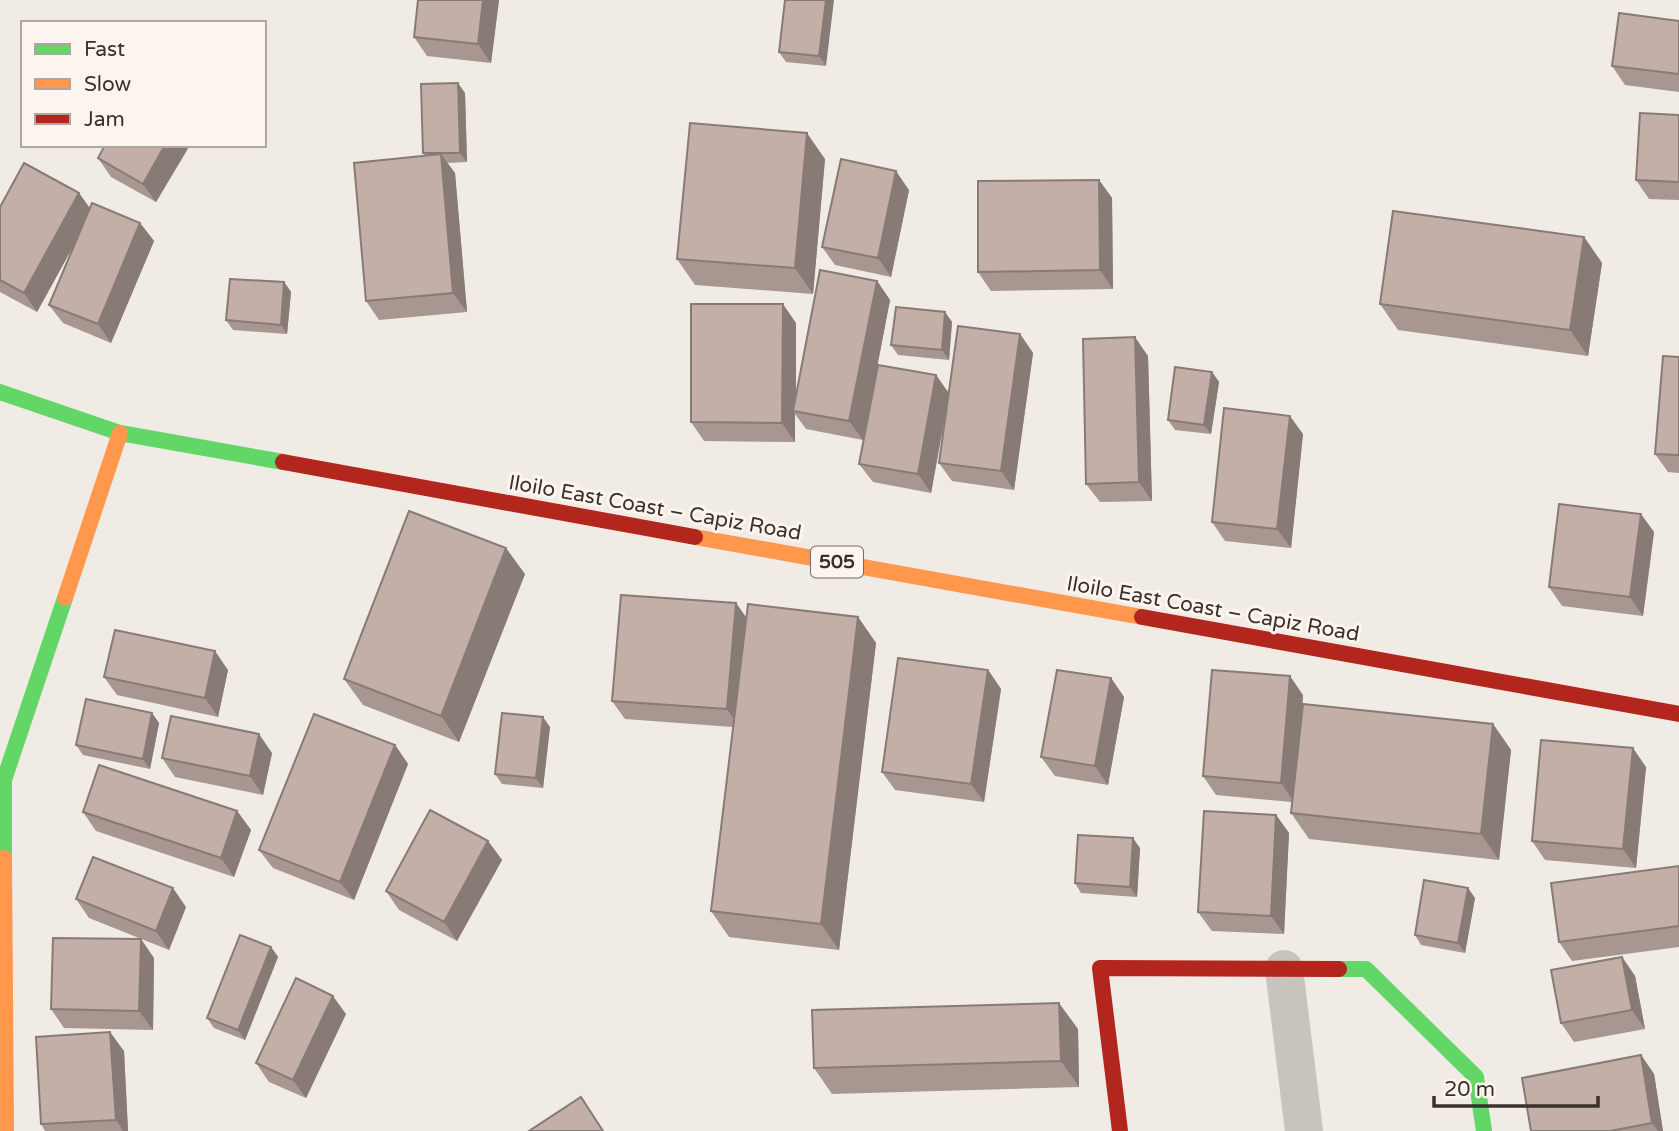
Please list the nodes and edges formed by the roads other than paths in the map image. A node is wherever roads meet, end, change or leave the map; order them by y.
1 (0, 392) edge
2 (120, 433) junction
3 (1679, 714) edge
4 (1284, 969) junction
5 (6, 1131) edge
6 (1120, 1131) edge
7 (1304, 1131) edge
8 (1484, 1131) edge

1 - 2 main road, Iloilo East Coast – Capiz Road / 505
2 - 3 main road, Iloilo East Coast – Capiz Road / 505
2 - 5 main road
4 - 6 main road
4 - 7 street
4 - 8 main road

